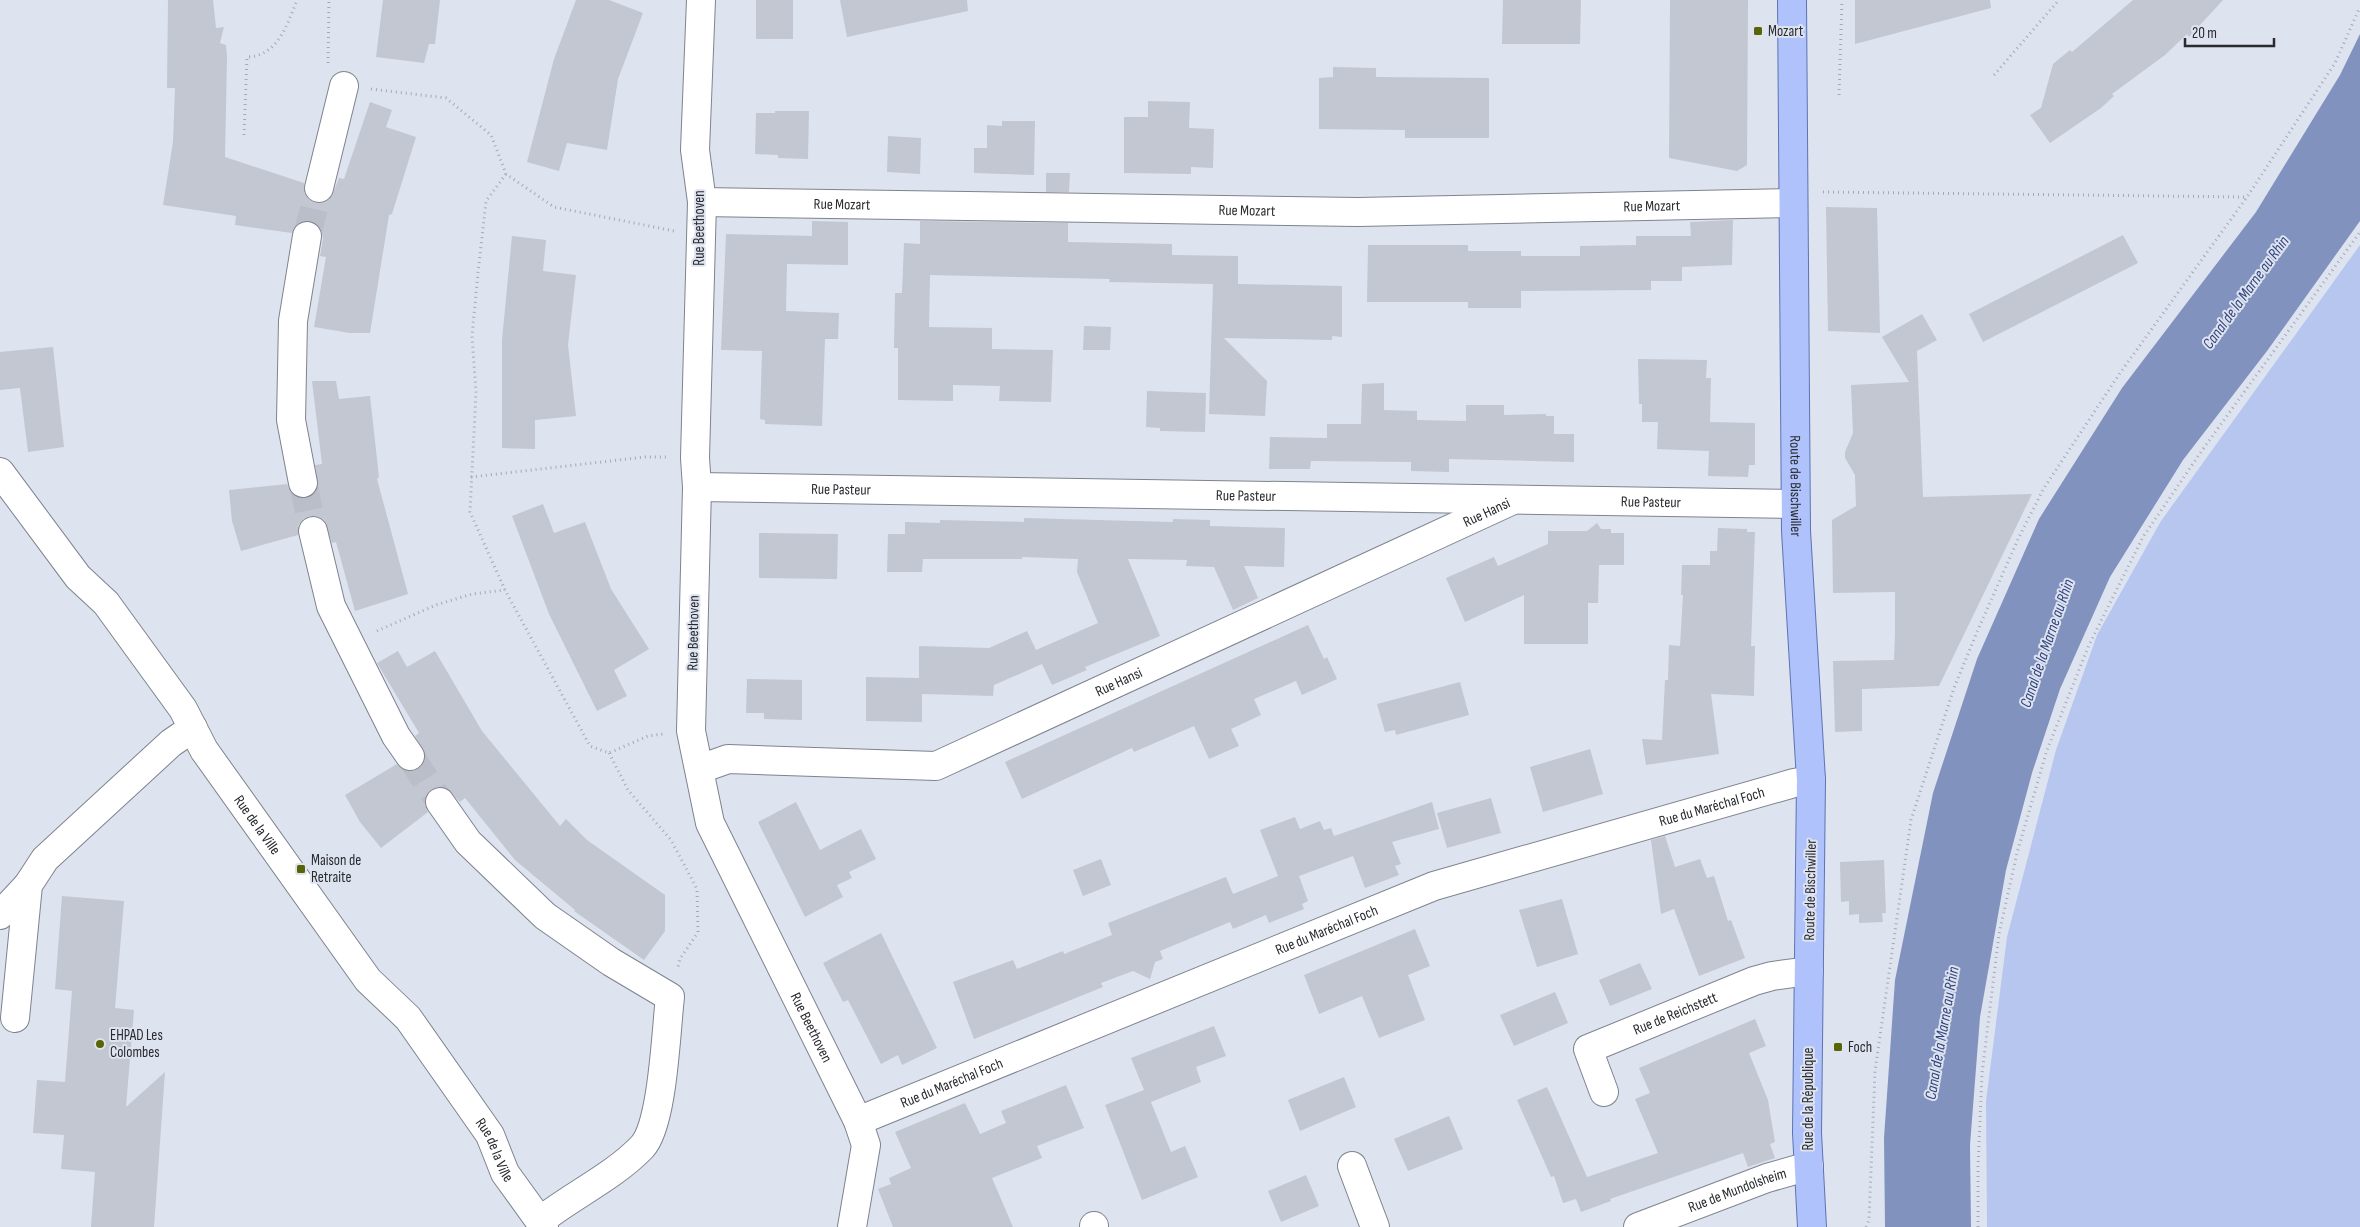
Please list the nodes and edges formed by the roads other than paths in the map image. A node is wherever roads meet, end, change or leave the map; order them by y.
1 (701, 0) edge
2 (1792, 0) edge
3 (344, 86) road end
4 (319, 188) tunnel mouth
5 (1792, 198) junction
6 (702, 202) junction
7 (307, 236) tunnel mouth
8 (0, 472) edge
9 (303, 483) tunnel mouth
10 (697, 486) junction
11 (1517, 498) junction
12 (1795, 504) junction
13 (313, 531) tunnel mouth
14 (193, 728) junction
15 (410, 756) tunnel mouth
16 (700, 769) junction
17 (1811, 780) junction
18 (440, 802) tunnel mouth
19 (28, 885) junction
20 (0, 915) edge
21 (1809, 972) junction
22 (15, 1018) dead end
23 (1604, 1092) dead end
24 (858, 1121) junction
25 (1352, 1166) dead end
26 (1809, 1166) junction
27 (542, 1224) edge
28 (852, 1227) edge
29 (1375, 1227) edge
30 (1638, 1227) edge
31 (1812, 1227) edge

1 - 6 street, Rue Beethoven
2 - 5 main road, Route de Bischwiller
3 - 4 street
5 - 6 street, Rue Mozart
5 - 12 main road, Route de Bischwiller
6 - 10 street, Rue Beethoven
7 - 9 street
8 - 14 street, Rue de la Ville
10 - 11 street, Rue Pasteur
10 - 16 street, Rue Beethoven
11 - 12 street, Rue Pasteur
11 - 16 street, Rue Hansi
12 - 17 main road, Route de Bischwiller
13 - 15 street
14 - 19 street
14 - 27 street, Rue de la Ville
16 - 24 street, Rue Beethoven
17 - 21 main road, Route de Bischwiller
17 - 24 street, Rue du Maréchal Foch
18 - 27 street
19 - 20 street
19 - 22 street
21 - 23 street, Rue de Reichstett
21 - 26 main road, Rue de la République
24 - 28 street, Rue Beethoven
25 - 29 street
26 - 30 street, Rue de Mundolsheim
26 - 31 main road, Rue de la République

